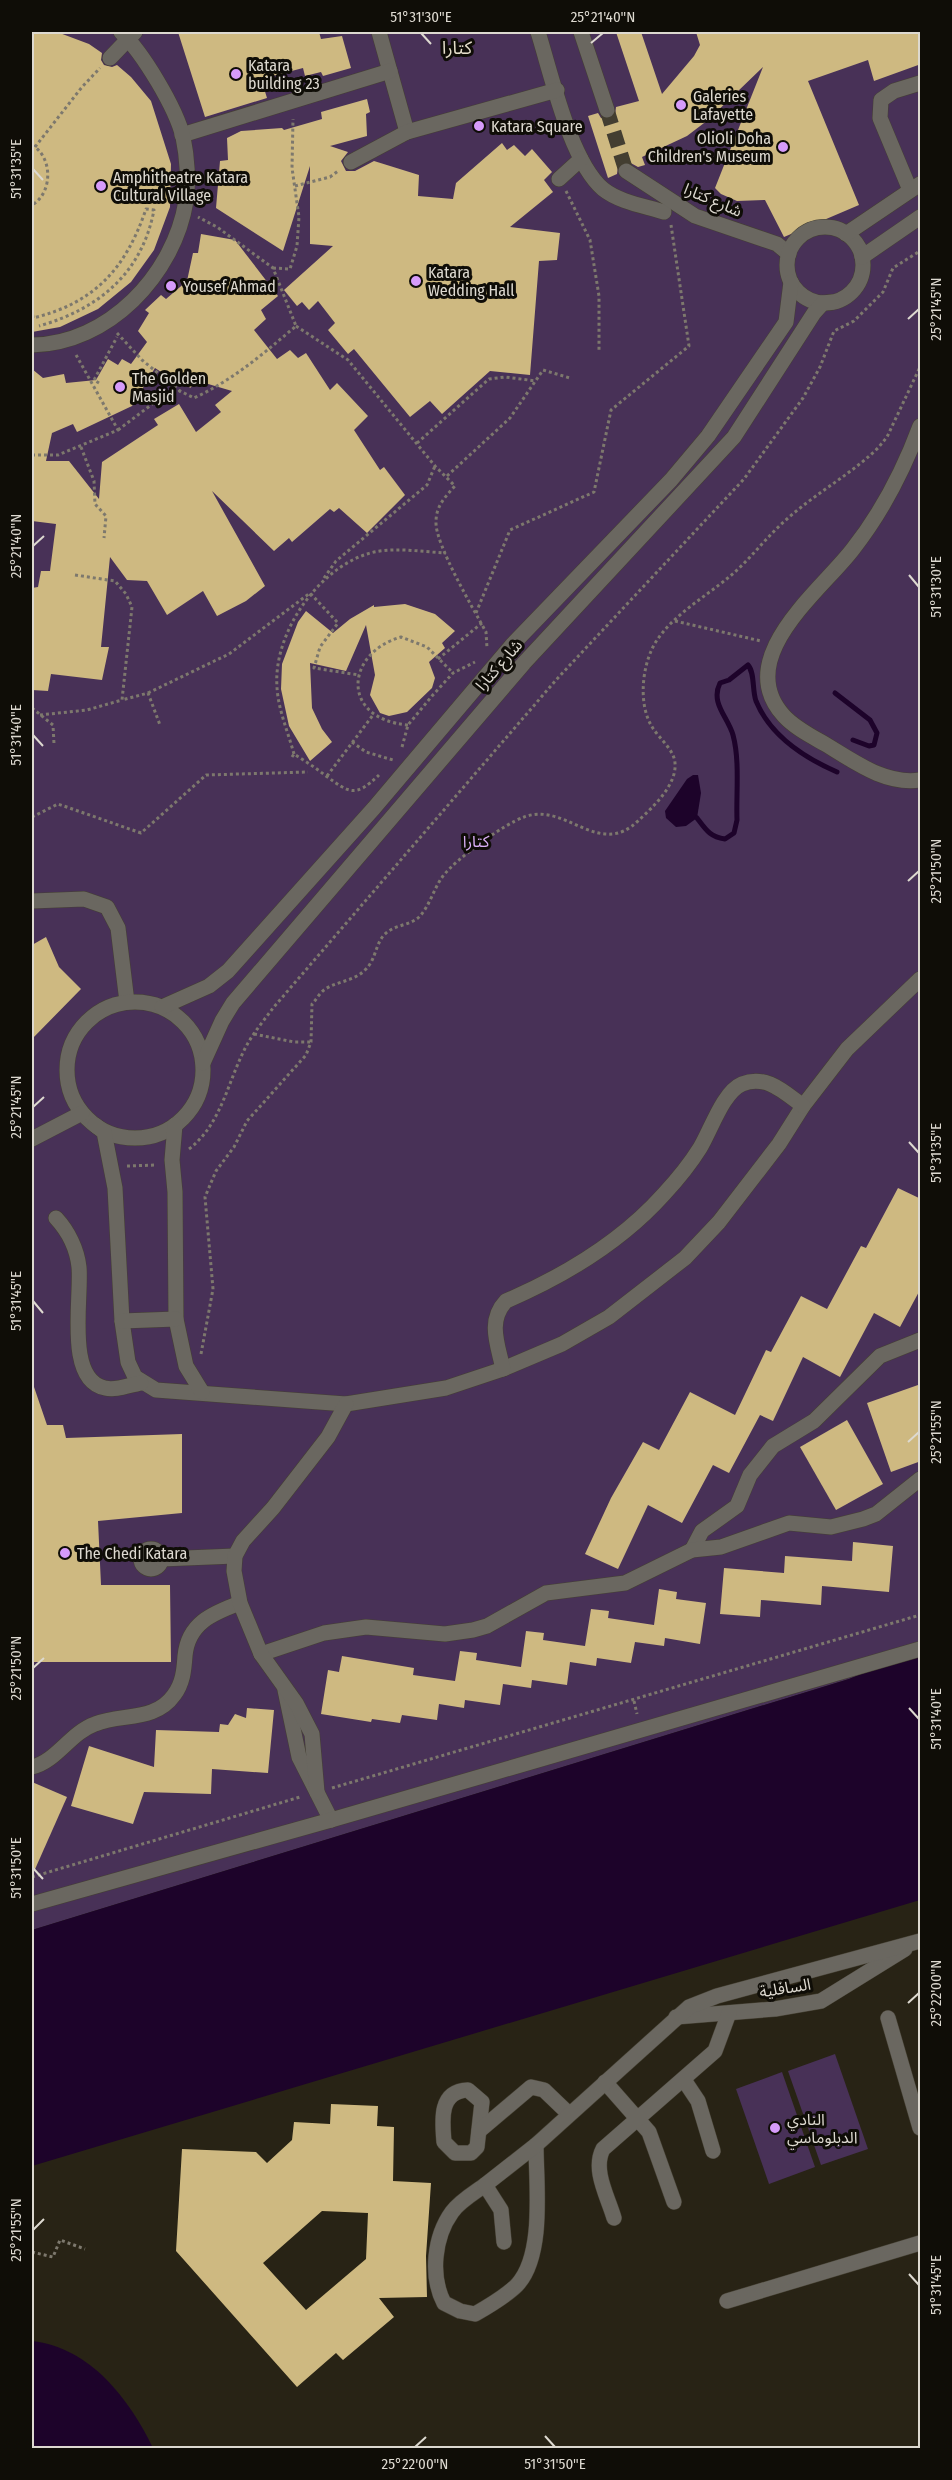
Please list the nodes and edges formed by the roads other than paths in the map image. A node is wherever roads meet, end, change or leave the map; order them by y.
1 (379, 32) edge
2 (538, 32) edge
3 (581, 32) edge
4 (128, 34) edge
5 (110, 58) road end
6 (390, 71) junction
7 (921, 83) edge
8 (557, 90) junction
9 (607, 110) tunnel mouth
10 (406, 132) junction
11 (182, 135) junction
12 (581, 159) junction
13 (351, 162) road end
14 (626, 171) tunnel mouth
15 (559, 179) road end
16 (916, 187) edge
17 (664, 212) road end
18 (921, 217) edge
19 (846, 234) junction
20 (789, 254) junction
21 (862, 257) junction
22 (791, 282) junction
23 (832, 302) junction
24 (32, 345) edge
25 (921, 426) edge
26 (921, 780) edge
27 (32, 901) edge
28 (921, 979) edge
29 (127, 1002) junction
30 (162, 1007) junction
31 (203, 1063) junction
32 (803, 1106) junction
33 (82, 1113) junction
34 (95, 1125) junction
35 (175, 1125) junction
36 (32, 1139) edge
37 (56, 1218) dead end
38 (176, 1319) junction
39 (122, 1321) junction
40 (921, 1340) edge
41 (503, 1370) junction
42 (141, 1383) junction
43 (198, 1387) junction
44 (346, 1404) junction
45 (921, 1479) edge
46 (692, 1550) junction
47 (235, 1556) junction
48 (161, 1559) dead end
49 (240, 1604) junction
50 (921, 1649) edge
51 (261, 1654) junction
52 (32, 1767) edge
53 (331, 1820) junction
54 (32, 1904) edge
55 (919, 1941) edge
56 (793, 1977) junction
57 (797, 2006) junction
58 (729, 2013) junction
59 (676, 2018) junction
60 (888, 2018) dead end
61 (684, 2080) junction
62 (605, 2082) junction
63 (569, 2114) junction
64 (639, 2119) junction
65 (921, 2128) edge
66 (479, 2131) dead end
67 (536, 2145) junction
68 (713, 2151) dead end
69 (485, 2185) junction
70 (674, 2202) dead end
71 (614, 2218) dead end
72 (504, 2242) dead end
73 (921, 2243) edge
74 (727, 2301) dead end

1 - 6 street
2 - 8 street
3 - 9 street
4 - 5 street
4 - 11 street
6 - 10 street
6 - 11 street
7 - 16 street
8 - 10 street
8 - 12 street
10 - 13 street
11 - 24 street
12 - 15 street
12 - 17 street
14 - 20 street, شارع كتارا
16 - 19 street
18 - 21 street
19 - 20 street
19 - 21 street
20 - 22 street
21 - 23 street
22 - 23 street
22 - 30 street, شارع كتارا
23 - 31 street, شارع كتارا
25 - 26 street
27 - 29 street
28 - 32 street
29 - 30 street
29 - 33 street
30 - 31 street
31 - 35 street
32 - 41 street
32 - 41 street
33 - 34 street
33 - 36 street
34 - 35 street
34 - 39 street
35 - 38 street
37 - 42 street
38 - 39 street
38 - 43 street
39 - 42 street
40 - 46 street
41 - 44 street
42 - 43 street
43 - 44 street
44 - 47 street
45 - 46 street
46 - 51 street
47 - 48 street
47 - 49 street
49 - 51 street
49 - 52 street
50 - 53 street
51 - 53 street
53 - 54 street
55 - 56 street, السافلية
55 - 57 street, السافلية
56 - 57 street
56 - 59 street, السافلية
57 - 58 street, السافلية
58 - 59 street, السافلية
58 - 61 street
59 - 62 street, السافلية
60 - 65 street
61 - 64 street
61 - 68 street
62 - 63 street, السافلية
62 - 64 street
63 - 66 street
63 - 67 street, السافلية
64 - 70 street
64 - 71 street
67 - 69 street, السافلية
67 - 69 street, السافلية
69 - 72 street
73 - 74 street

